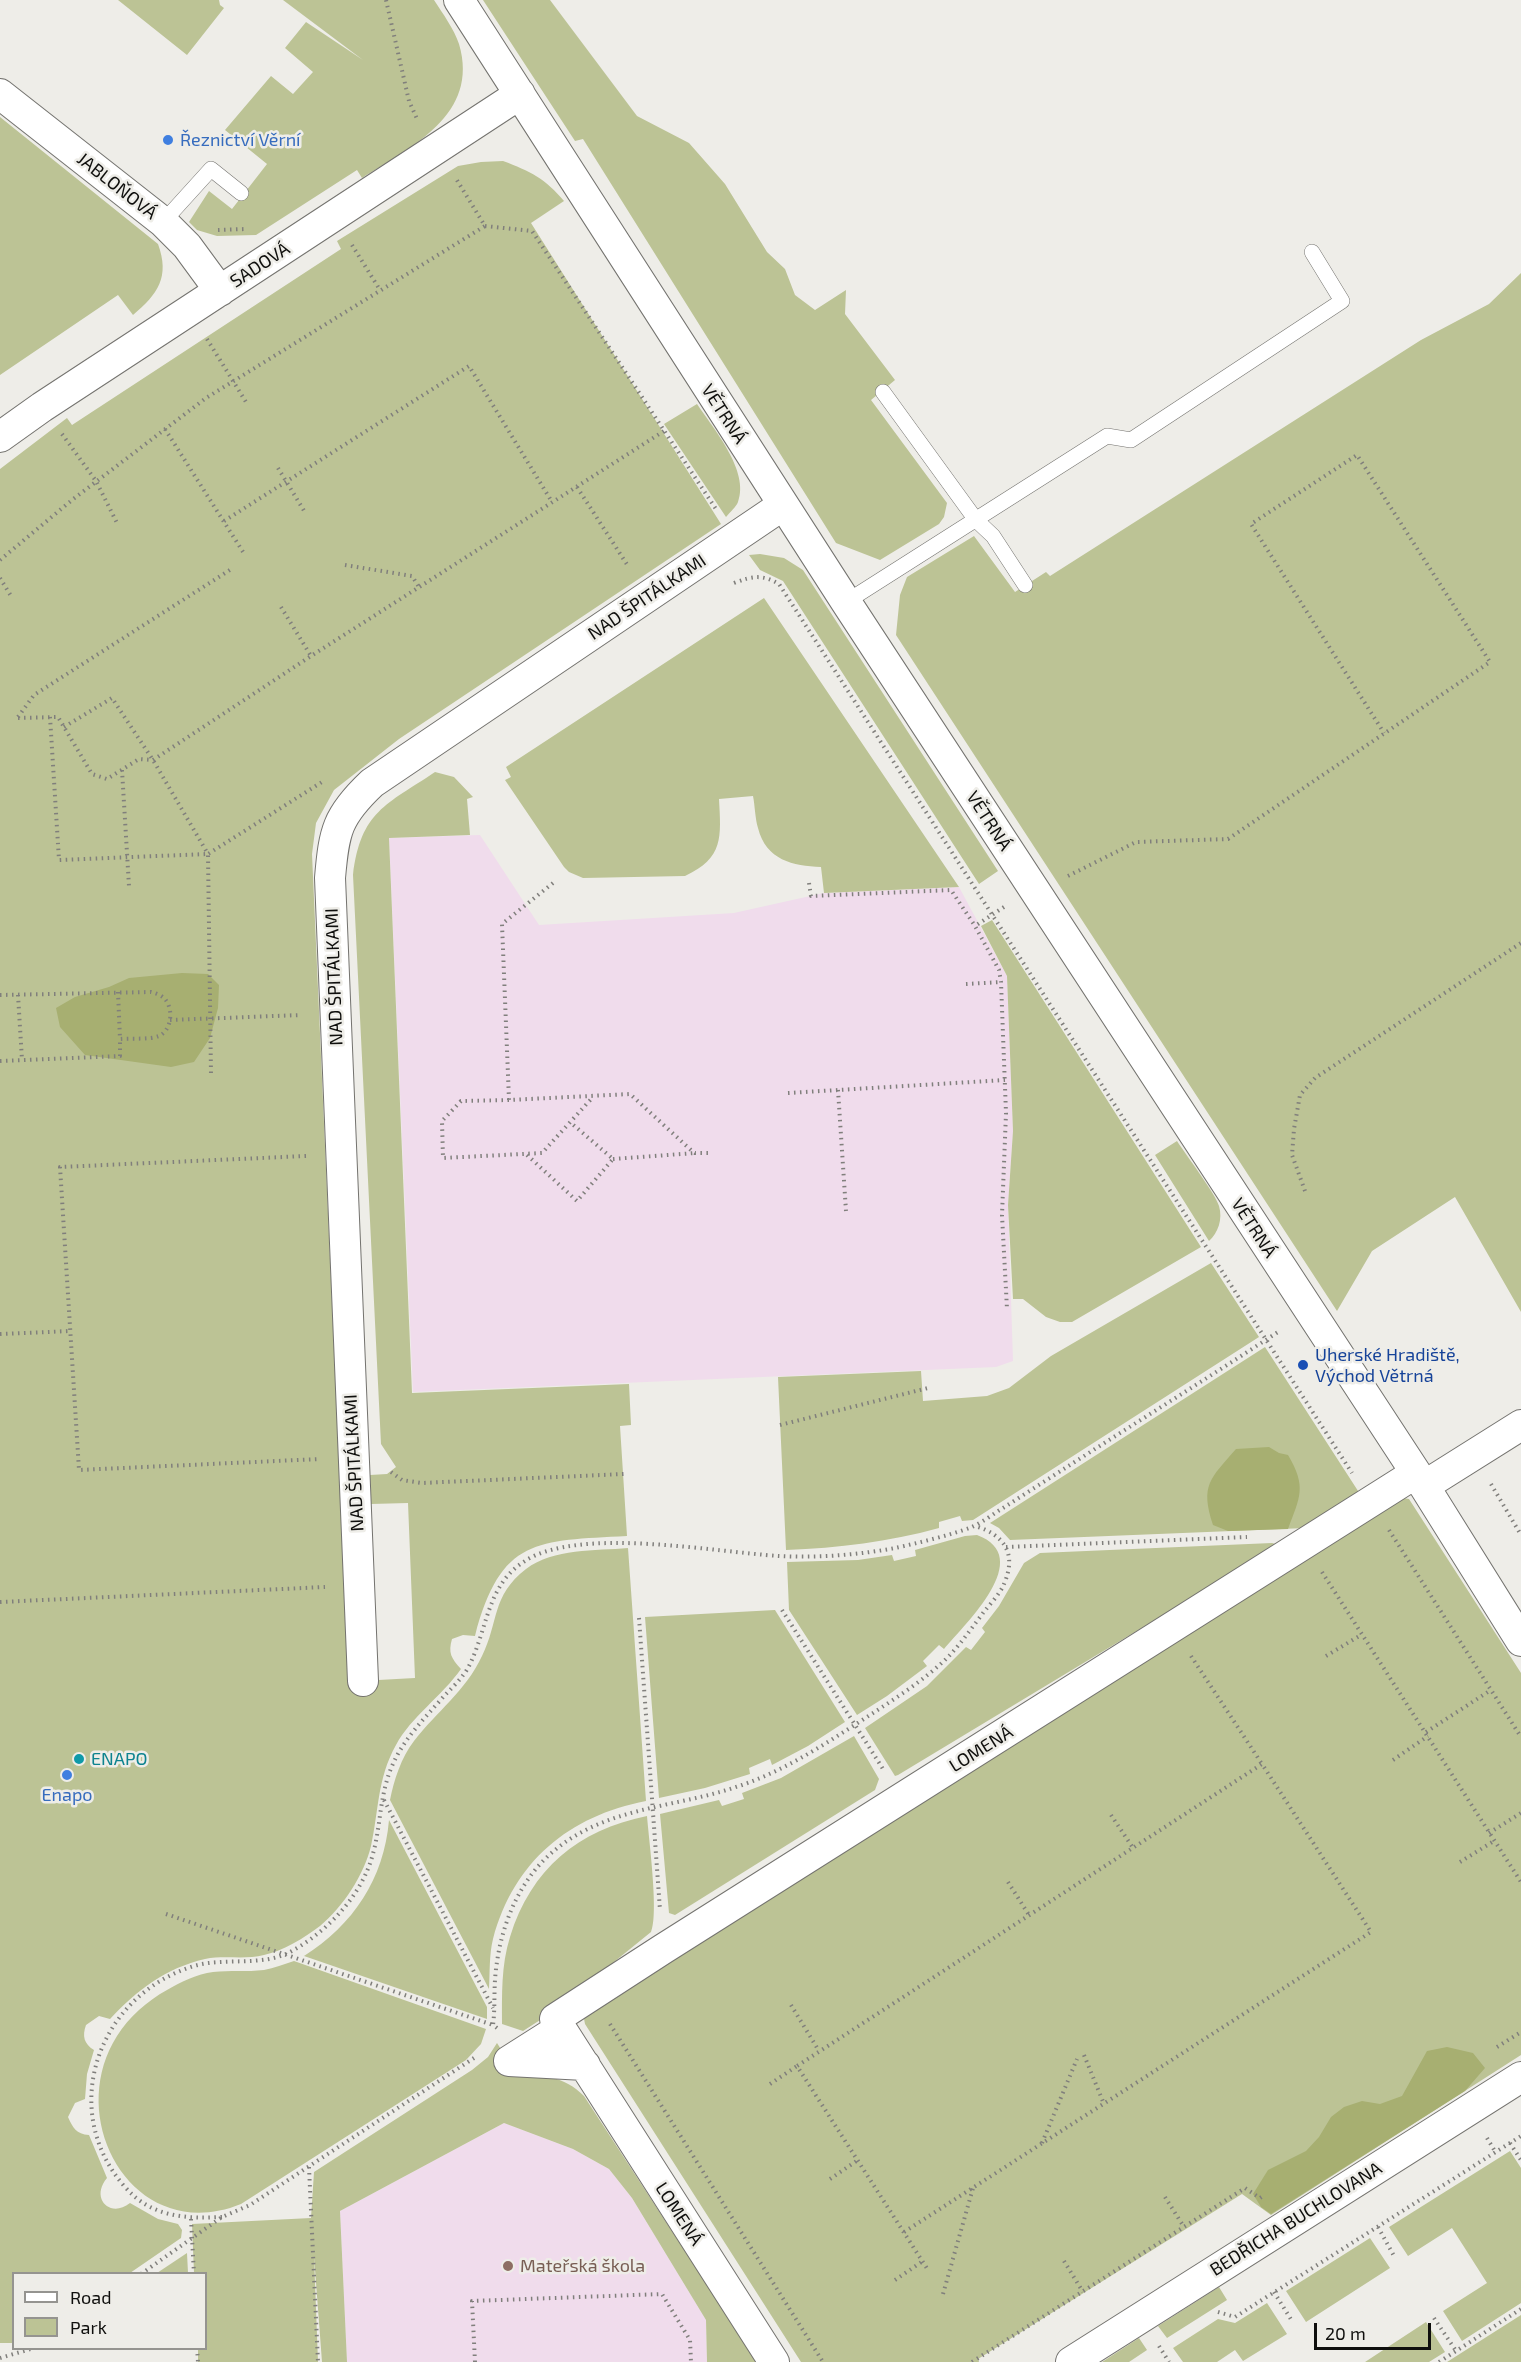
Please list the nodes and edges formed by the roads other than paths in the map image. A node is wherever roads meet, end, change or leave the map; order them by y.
1 (459, 0) edge
2 (0, 94) edge
3 (520, 94) junction
4 (241, 193) dead end
5 (163, 222) junction
6 (1312, 252) dead end
7 (220, 291) junction
8 (883, 392) dead end
9 (0, 437) edge
10 (783, 505) junction
11 (976, 520) junction
12 (1025, 585) dead end
13 (846, 603) junction
14 (1521, 1425) edge
15 (1420, 1480) junction
16 (1521, 1641) edge
17 (363, 1681) dead end
18 (561, 2028) junction
19 (585, 2065) junction
20 (1521, 2077) edge
21 (774, 2362) edge
22 (1071, 2362) edge

1 - 3 street, VĚTRNÁ
2 - 5 street, JABLOŇOVÁ
3 - 7 street, SADOVÁ
3 - 10 street, VĚTRNÁ
4 - 5 lane
5 - 7 street, JABLOŇOVÁ
6 - 11 lane
7 - 9 street, SADOVÁ
8 - 11 lane
10 - 13 street, VĚTRNÁ
10 - 17 street, NAD ŠPITÁLKAMI
11 - 12 lane
11 - 13 lane
13 - 15 street, VĚTRNÁ
14 - 15 street, LOMENÁ
15 - 16 street, VĚTRNÁ
15 - 18 street, LOMENÁ
18 - 19 street, LOMENÁ
18 - 19 street, LOMENÁ
19 - 21 street, LOMENÁ
20 - 22 street, BEDŘICHA BUCHLOVANA

